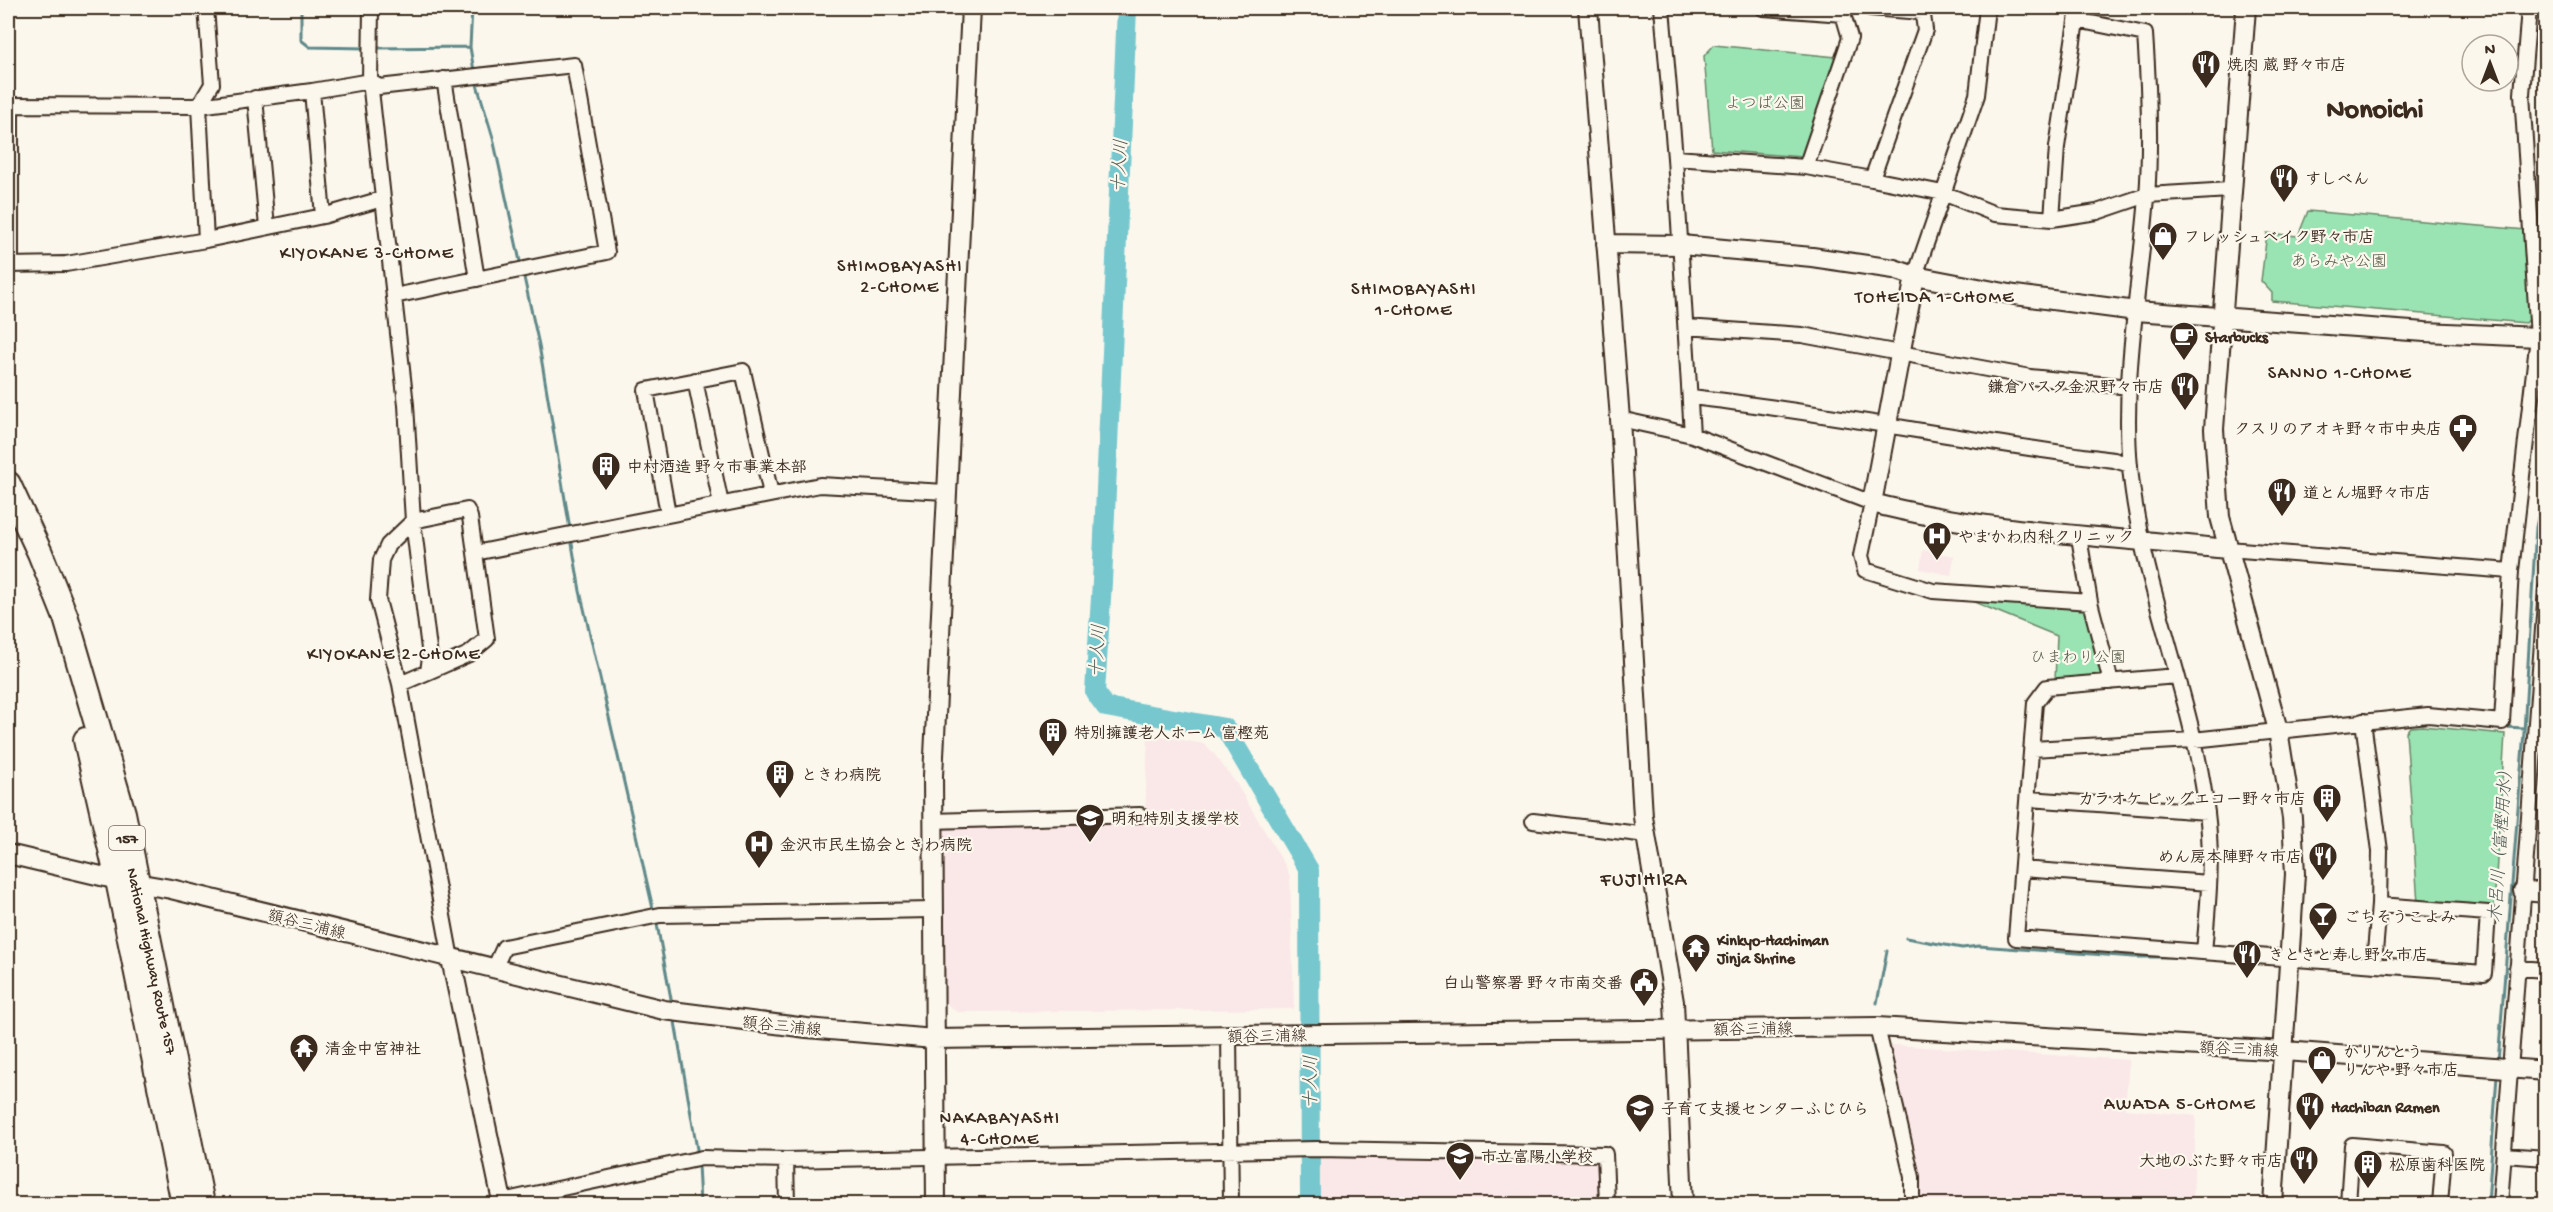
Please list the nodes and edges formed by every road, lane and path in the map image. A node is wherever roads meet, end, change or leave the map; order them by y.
1 (206, 8) edge
2 (371, 8) edge
3 (971, 8) edge
4 (1587, 8) edge
5 (1662, 8) edge
6 (1763, 8) edge
7 (1870, 8) edge
8 (1987, 8) edge
9 (2246, 8) edge
10 (2529, 8) edge
11 (1922, 10) edge
12 (1845, 11) edge
13 (2077, 14) edge
14 (370, 75) junction
15 (444, 79) junction
16 (312, 91) junction
17 (255, 98) junction
18 (10, 105) edge
19 (199, 105) junction
20 (1675, 158) junction
21 (1806, 167) junction
22 (1872, 179) junction
23 (2230, 190) junction
24 (1943, 193) junction
25 (2147, 195) junction
26 (382, 199) junction
27 (323, 216) junction
28 (2052, 219) junction
29 (267, 227) junction
30 (206, 240) junction
31 (1606, 244) junction
32 (1681, 245) junction
33 (9, 265) edge
34 (1915, 276) junction
35 (477, 279) junction
36 (394, 296) junction
37 (2136, 310) junction
38 (2224, 315) junction
39 (1686, 327) junction
40 (2538, 337) junction
41 (1900, 354) junction
42 (695, 380) junction
43 (2130, 387) junction
44 (1692, 397) junction
45 (1620, 419) junction
46 (1887, 425) junction
47 (1692, 435) junction
48 (2130, 465) junction
49 (8, 484) edge
50 (946, 492) junction
51 (771, 494) junction
52 (1872, 503) junction
53 (721, 504) junction
54 (668, 514) junction
55 (8, 520) edge
56 (413, 520) junction
57 (2079, 537) junction
58 (2140, 541) junction
59 (2228, 549) junction
60 (475, 554) junction
61 (2511, 571) junction
62 (2546, 589) edge
63 (2090, 602) junction
64 (428, 672) junction
65 (2177, 676) junction
66 (2111, 682) junction
67 (400, 684) junction
68 (2541, 700) edge
69 (2363, 721) junction
70 (2278, 730) junction
71 (2193, 740) junction
72 (2032, 749) junction
73 (2029, 799) junction
74 (2207, 812) junction
75 (1140, 815) dead end
76 (932, 821) junction
77 (1533, 821) dead end
78 (1647, 835) junction
79 (8, 854) edge
80 (2023, 869) junction
81 (128, 882) junction
82 (2210, 883) junction
83 (2523, 891) junction
84 (2546, 893) edge
85 (2379, 905) junction
86 (932, 910) junction
87 (2204, 952) junction
88 (451, 959) junction
89 (2290, 959) junction
90 (2374, 964) junction
91 (2517, 968) junction
92 (494, 969) junction
93 (2546, 970) edge
94 (1877, 1027) junction
95 (1676, 1030) junction
96 (1229, 1035) junction
97 (934, 1039) junction
98 (2285, 1051) junction
99 (2503, 1068) junction
100 (2546, 1071) edge
101 (1230, 1151) junction
102 (935, 1155) junction
103 (2504, 1155) junction
104 (2546, 1158) edge
105 (786, 1160) junction
106 (502, 1203) edge
107 (184, 1204) edge
108 (202, 1204) edge
109 (787, 1204) edge
110 (936, 1204) edge
111 (1231, 1204) edge
112 (1607, 1204) edge
113 (1683, 1204) edge
114 (1912, 1204) edge
115 (2273, 1204) edge
116 (2348, 1204) edge
117 (2440, 1204) edge
118 (2500, 1204) edge

1 - 19 street
2 - 14 street
3 - 50 street
4 - 31 street
5 - 20 street
6 - 12 street
7 - 11 street
8 - 24 street
9 - 23 street
10 - 40 street
11 - 22 street
12 - 21 street
13 - 25 street
13 - 28 street
14 - 15 street
14 - 16 street
14 - 26 street
15 - 35 street
15 - 35 street
16 - 17 street
16 - 27 street
17 - 19 street
17 - 29 street
18 - 19 street
18 - 33 street
19 - 30 street
20 - 21 street
20 - 32 street
21 - 22 street
22 - 24 street
23 - 25 street
23 - 38 street
24 - 28 street
24 - 34 street
25 - 28 street
25 - 37 street
26 - 27 street
26 - 36 street
27 - 29 street
29 - 30 street
30 - 33 street
31 - 32 street
31 - 45 street
32 - 34 street
32 - 39 street
34 - 37 street
34 - 41 street
35 - 36 street
36 - 56 street
37 - 38 street
37 - 43 street
38 - 40 street
38 - 59 street
39 - 41 street
39 - 44 street
40 - 61 street
41 - 43 street
41 - 46 street
42 - 51 street
42 - 53 street
42 - 54 street
43 - 48 street
44 - 46 street
44 - 47 street
45 - 47 street
45 - 78 street
46 - 48 street
46 - 52 street
47 - 52 street
48 - 58 street
49 - 81 highway, National Highway Route 157 / 157
50 - 51 street
50 - 76 street
51 - 53 street
52 - 57 street
52 - 63 street
53 - 54 street
54 - 60 street
55 - 81 highway, National Highway Route 157 / 157
56 - 60 street
56 - 64 street
56 - 67 street
57 - 58 street
57 - 63 street
58 - 59 street
58 - 65 street
59 - 61 street
59 - 70 street
60 - 64 street
61 - 69 street
62 - 68 street
63 - 66 street
64 - 67 street
65 - 66 street
65 - 71 street
66 - 72 street
67 - 88 street
68 - 83 street
69 - 70 street
69 - 85 street
70 - 71 street
70 - 89 street
71 - 72 street
71 - 74 street
72 - 73 street
73 - 74 street
73 - 80 street
74 - 82 street
75 - 76 street
76 - 86 street
77 - 78 street
78 - 95 street
79 - 81 street, 額谷三浦線
80 - 82 street
80 - 87 street
81 - 88 street, 額谷三浦線
81 - 107 highway, National Highway Route 157 / 157
81 - 108 highway, National Highway Route 157 / 157
82 - 87 street
83 - 84 street
83 - 91 street
85 - 90 street
85 - 90 street
86 - 92 street
86 - 97 street
87 - 89 street
88 - 92 street, 額谷三浦線
88 - 106 street
89 - 90 street
89 - 98 street
91 - 93 street
91 - 99 street
92 - 97 street, 額谷三浦線
94 - 95 street, 額谷三浦線
94 - 98 street, 額谷三浦線
94 - 114 street
95 - 96 street, 額谷三浦線
95 - 113 street
96 - 97 street, 額谷三浦線
96 - 101 street
97 - 102 street
98 - 99 street, 額谷三浦線
98 - 115 street
99 - 100 street, 額谷三浦線
99 - 103 street
101 - 102 street
101 - 111 street
101 - 112 street
102 - 105 street
102 - 110 street
103 - 104 street
103 - 118 street
105 - 106 street
105 - 109 street
116 - 117 street

